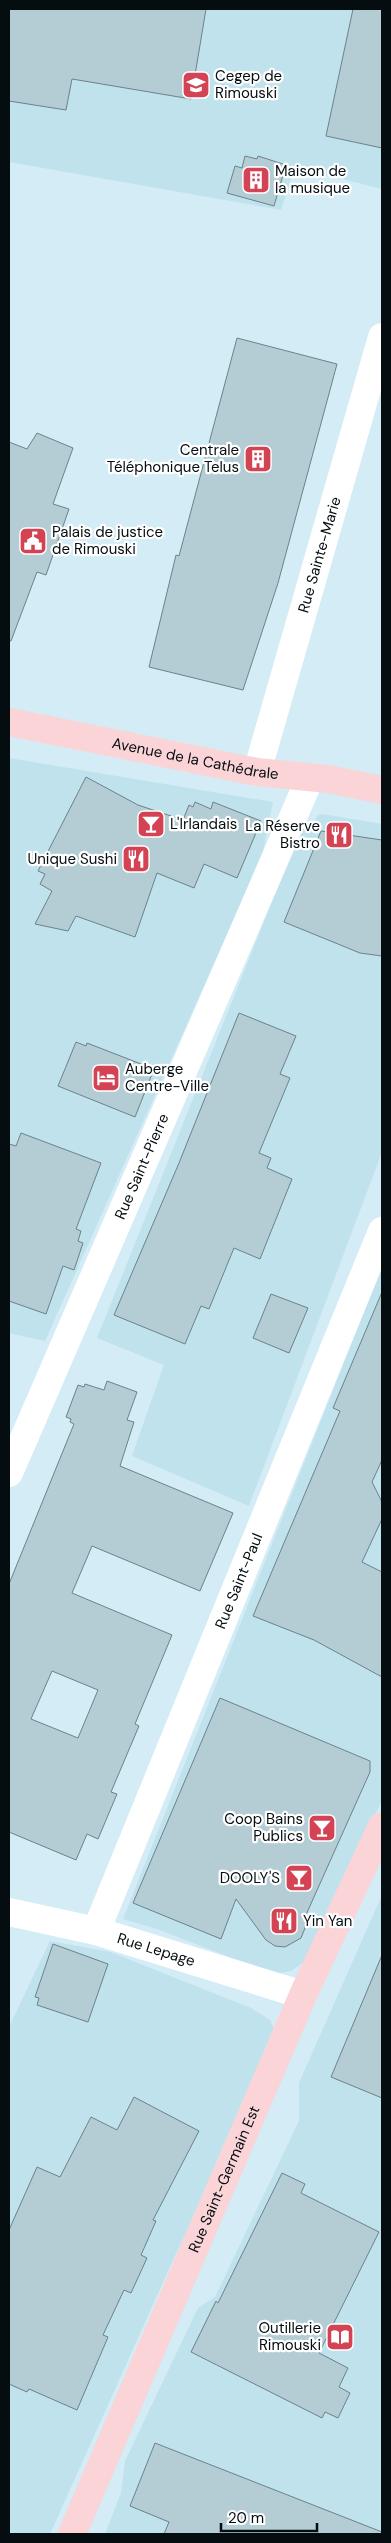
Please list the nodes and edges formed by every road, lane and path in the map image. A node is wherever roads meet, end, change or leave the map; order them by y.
1 (382, 336) edge
2 (9, 722) edge
3 (257, 772) junction
4 (310, 778) junction
5 (382, 790) edge
6 (382, 1231) edge
7 (9, 1473) edge
8 (382, 1826) edge
9 (9, 1912) edge
10 (96, 1931) junction
11 (304, 1995) junction
12 (72, 2534) edge

1 - 3 street, Rue Sainte-Marie
2 - 3 street, Avenue de la Cathédrale
3 - 4 street, Avenue de la Cathédrale
4 - 5 street, Avenue de la Cathédrale
4 - 7 street, Rue Saint-Pierre
6 - 10 street, Rue Saint-Paul
8 - 11 street, Rue Saint-Germain Est
9 - 10 street, Rue Lepage
10 - 11 street, Rue Lepage
11 - 12 street, Rue Saint-Germain Est

